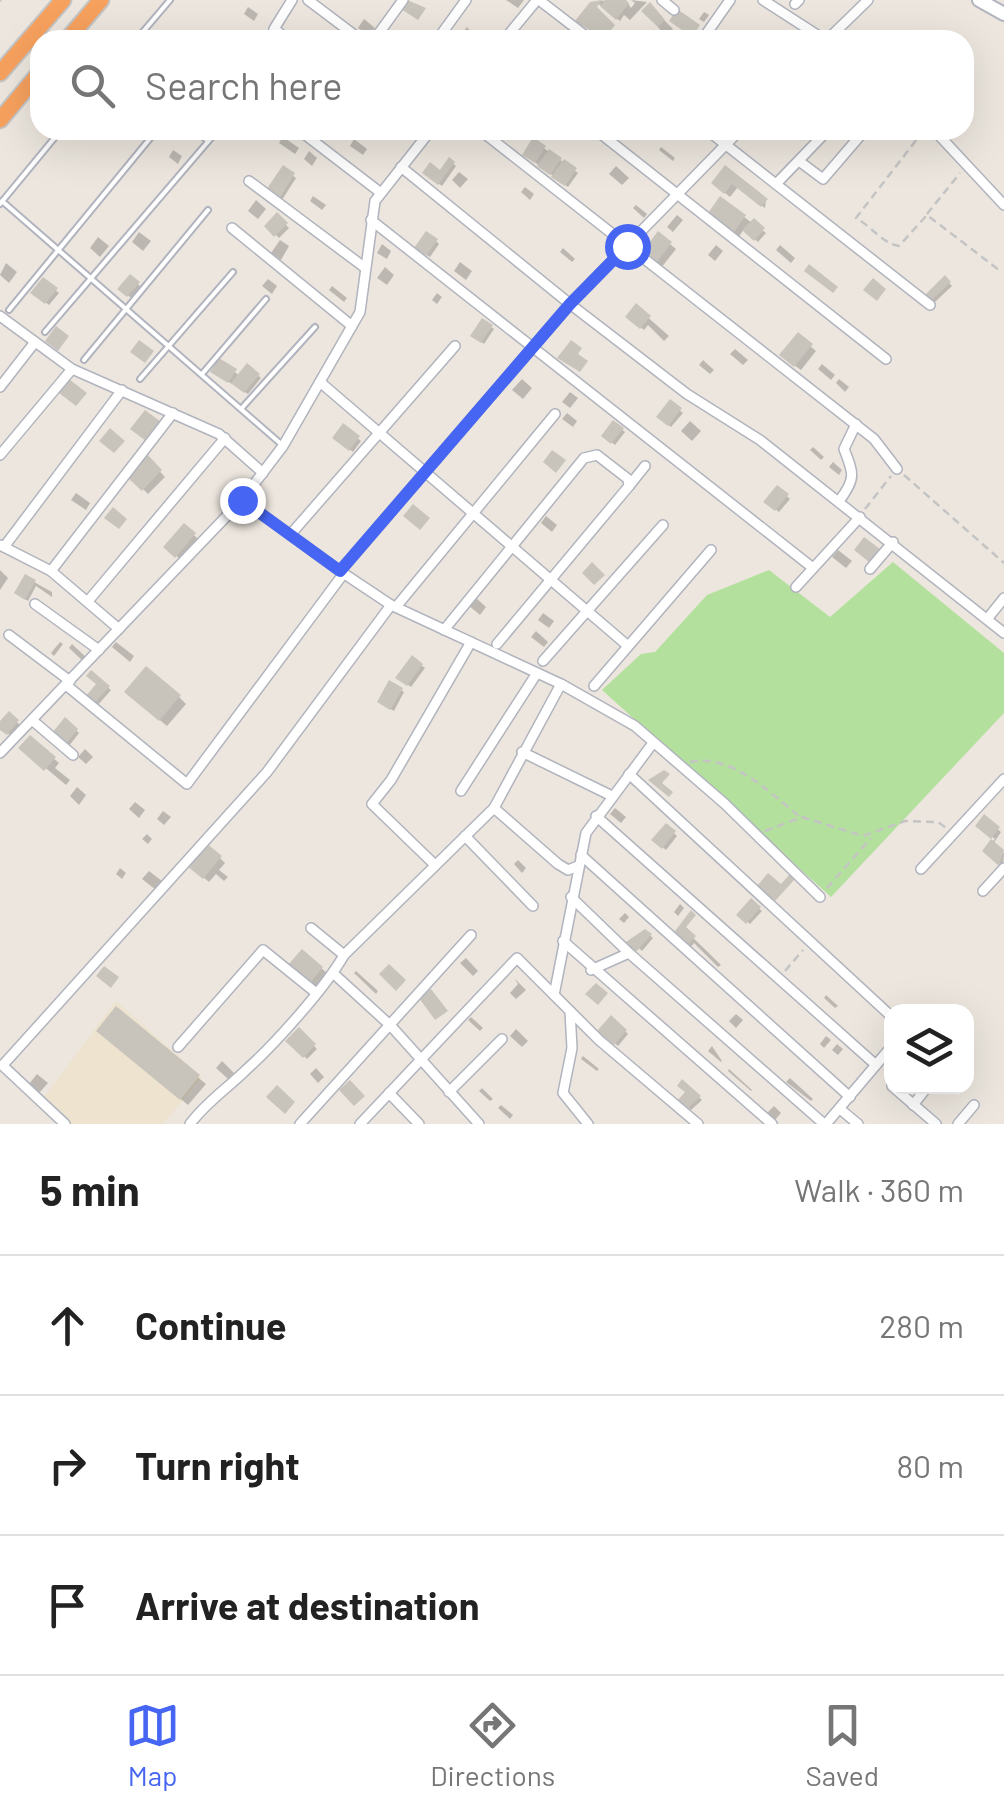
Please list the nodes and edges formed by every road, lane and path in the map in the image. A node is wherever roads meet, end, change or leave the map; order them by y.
1 (62, 0) edge
2 (101, 0) edge
3 (170, 0) edge
4 (292, 0) edge
5 (308, 0) edge
6 (403, 0) edge
7 (466, 0) edge
8 (538, 0) edge
9 (662, 0) edge
10 (730, 0) edge
11 (764, 0) edge
12 (868, 0) edge
13 (979, 0) edge
14 (674, 10) dead end
15 (1004, 14) edge
16 (37, 30) edge
17 (76, 30) edge
18 (144, 30) edge
19 (275, 30) edge
20 (348, 30) edge
21 (381, 30) edge
22 (444, 30) edge
23 (512, 30) edge
24 (577, 30) edge
25 (709, 30) edge
26 (810, 30) edge
27 (836, 30) edge
28 (30, 38) edge
29 (0, 73) edge
30 (30, 84) edge
31 (0, 120) edge
32 (54, 140) edge
33 (150, 140) edge
34 (312, 140) edge
35 (422, 140) edge
36 (493, 140) edge
37 (608, 140) edge
38 (721, 140) edge
39 (730, 140) edge
40 (819, 140) edge
41 (856, 140) edge
42 (916, 140) edge
43 (943, 140) edge
44 (208, 141) edge
45 (726, 144) junction
46 (799, 161) junction
47 (966, 164) junction
48 (401, 167) junction
49 (249, 181) dead end
50 (776, 184) junction
51 (381, 193) junction
52 (676, 195) junction
53 (1, 203) edge
54 (1004, 205) edge
55 (208, 210) dead end
56 (927, 215) junction
57 (856, 218) junction
58 (371, 220) junction
59 (232, 228) dead end
60 (842, 236) junction
61 (627, 246) junction
62 (59, 252) junction
63 (364, 267) junction
64 (1000, 270) dead end
65 (233, 272) dead end
66 (91, 279) junction
67 (266, 298) dead end
68 (570, 304) junction
69 (930, 305) dead end
70 (125, 308) junction
71 (3, 316) edge
72 (352, 326) junction
73 (314, 327) dead end
74 (45, 332) dead end
75 (34, 342) junction
76 (170, 344) junction
77 (455, 346) dead end
78 (535, 346) junction
79 (886, 358) dead end
80 (84, 360) dead end
81 (72, 369) junction
82 (202, 374) junction
83 (140, 379) dead end
84 (320, 382) junction
85 (0, 387) edge
86 (122, 390) junction
87 (242, 409) junction
88 (173, 414) junction
89 (555, 414) dead end
90 (856, 424) junction
91 (380, 433) junction
92 (225, 438) junction
93 (283, 446) junction
94 (0, 455) edge
95 (645, 466) dead end
96 (897, 469) junction
97 (426, 471) junction
98 (263, 473) junction
99 (629, 486) junction
100 (242, 500) junction
101 (839, 501) junction
102 (476, 514) junction
103 (860, 517) junction
104 (663, 525) dead end
105 (290, 535) junction
106 (894, 542) junction
107 (2, 546) edge
108 (512, 547) junction
109 (711, 550) dead end
110 (1004, 563) edge
111 (814, 568) junction
112 (870, 569) dead end
113 (51, 571) junction
114 (342, 572) junction
115 (552, 580) junction
116 (796, 588) dead end
117 (1004, 598) edge
118 (89, 600) junction
119 (35, 604) dead end
120 (394, 606) junction
121 (588, 611) junction
122 (988, 618) junction
123 (119, 629) junction
124 (444, 630) junction
125 (1004, 633) edge
126 (9, 635) dead end
127 (471, 642) junction
128 (497, 644) dead end
129 (628, 646) junction
130 (99, 650) junction
131 (543, 661) dead end
132 (537, 673) junction
133 (68, 683) junction
134 (561, 684) junction
135 (594, 686) dead end
136 (32, 720) junction
137 (653, 743) junction
138 (522, 752) junction
139 (0, 753) edge
140 (73, 755) dead end
141 (679, 765) junction
142 (629, 774) junction
143 (1004, 779) edge
144 (462, 791) dead end
145 (612, 796) junction
146 (494, 808) junction
147 (596, 816) junction
148 (802, 818) junction
149 (754, 833) junction
150 (954, 834) junction
151 (874, 835) junction
152 (465, 836) junction
153 (580, 861) junction
154 (435, 865) junction
155 (1004, 868) edge
156 (921, 869) dead end
157 (982, 892) dead end
158 (571, 896) junction
159 (820, 897) joint
160 (532, 906) dead end
161 (312, 928) dead end
162 (472, 935) dead end
163 (563, 942) junction
164 (811, 942) junction
165 (630, 953) junction
166 (344, 955) junction
167 (591, 970) junction
168 (334, 974) junction
169 (779, 977) junction
170 (315, 992) junction
171 (554, 995) junction
172 (884, 1009) edge
173 (570, 1011) junction
174 (391, 1026) junction
175 (502, 1039) dead end
176 (178, 1047) dead end
177 (884, 1055) edge
178 (420, 1061) junction
179 (2, 1064) edge
180 (874, 1067) junction
181 (884, 1078) edge
182 (449, 1092) junction
183 (389, 1093) junction
184 (901, 1094) edge
185 (922, 1094) edge
186 (850, 1096) junction
187 (914, 1105) junction
188 (974, 1105) dead end
189 (840, 1109) junction
190 (65, 1124) edge
191 (190, 1124) edge
192 (300, 1124) edge
193 (360, 1124) edge
194 (419, 1124) edge
195 (479, 1124) edge
196 (588, 1124) edge
197 (698, 1124) edge
198 (772, 1124) edge
199 (825, 1124) edge
200 (858, 1124) edge
201 (936, 1124) edge
202 (958, 1124) edge

1 - 16 highway
2 - 17 highway
3 - 18 lane
4 - 19 street
5 - 20 street
6 - 21 street
7 - 22 street
8 - 23 street
8 - 24 street
9 - 14 street
10 - 25 street
11 - 26 street
12 - 27 street
13 - 15 street
28 - 29 highway
30 - 31 highway
32 - 53 lane
33 - 62 lane
34 - 51 street
35 - 48 street
36 - 61 street
37 - 52 street
38 - 45 street
39 - 45 street
40 - 46 street
41 - 46 street
42 - 57 path
43 - 47 street
44 - 66 lane
45 - 50 street
45 - 52 street
46 - 50 street
47 - 54 street
47 - 56 path
48 - 51 street
48 - 68 street
49 - 63 street
50 - 60 street
51 - 58 street
52 - 61 street
52 - 79 street
53 - 62 lane
55 - 70 lane
56 - 57 path
56 - 64 path
57 - 60 path
58 - 63 street
58 - 78 street
59 - 72 street
60 - 69 street
61 - 68 street
61 - 90 street
62 - 66 lane
62 - 71 lane
63 - 72 street
65 - 76 lane
66 - 70 lane
66 - 74 lane
67 - 82 lane
68 - 78 street
68 - 101 street
70 - 76 lane
70 - 80 lane
71 - 75 street
72 - 84 street
73 - 87 lane
75 - 81 street
75 - 85 street
76 - 82 lane
76 - 83 lane
77 - 91 street
78 - 97 street
78 - 111 street
81 - 86 street
81 - 94 street
82 - 87 lane
84 - 91 street
84 - 93 street
86 - 88 street
86 - 107 street
87 - 93 lane
88 - 92 street
88 - 113 street
89 - 102 street
90 - 96 street
90 - 101 street
91 - 97 street
91 - 105 street
92 - 98 street
92 - 118 street
93 - 98 street
95 - 99 street
96 - 103 path
96 - 110 path
97 - 102 street
97 - 114 street
98 - 100 street
99 - 108 street
99 - 115 street
100 - 105 street
100 - 123 street
101 - 103 street
102 - 108 street
102 - 120 street
103 - 106 street
103 - 111 street
104 - 121 street
105 - 114 street
106 - 112 street
106 - 122 street
107 - 113 street
108 - 115 street
108 - 124 street
109 - 129 street
111 - 116 street
113 - 118 street
114 - 120 street
114 - 133 street
115 - 121 street
115 - 128 street
117 - 122 street
118 - 123 street
119 - 130 street
120 - 124 street
120 - 179 street
121 - 129 street
121 - 131 street
122 - 125 street
123 - 130 street
124 - 127 street
126 - 133 street
127 - 132 street
127 - 154 street
129 - 135 street
130 - 133 street
132 - 134 street
132 - 144 street
133 - 136 street
134 - 137 street
134 - 138 street
136 - 139 street
136 - 140 street
137 - 141 street
137 - 142 street
138 - 145 street
138 - 146 street
141 - 148 path
141 - 149 street
142 - 145 street
142 - 164 street
143 - 150 street
145 - 147 street
146 - 152 street
146 - 153 street
147 - 153 street
147 - 169 street
148 - 149 path
148 - 151 path
149 - 159 street
150 - 151 path
150 - 156 street
151 - 159 path
152 - 154 street
152 - 160 street
153 - 158 street
153 - 186 street
154 - 166 street
155 - 157 street
158 - 163 street
158 - 165 street
161 - 166 street
162 - 174 street
163 - 167 street
163 - 171 street
164 - 169 path
164 - 172 street
165 - 167 street
165 - 199 street
166 - 168 street
167 - 198 street
168 - 170 street
168 - 174 street
169 - 180 street
170 - 176 street
170 - 191 street
171 - 173 street
171 - 178 street
173 - 196 street
173 - 197 street
174 - 178 street
174 - 192 street
175 - 182 street
177 - 180 street
178 - 182 street
178 - 183 street
179 - 190 street
180 - 181 street
180 - 186 street
182 - 195 street
183 - 193 street
183 - 194 street
184 - 187 street
185 - 187 street
186 - 189 street
187 - 201 street
188 - 202 street
189 - 199 street
189 - 200 street

